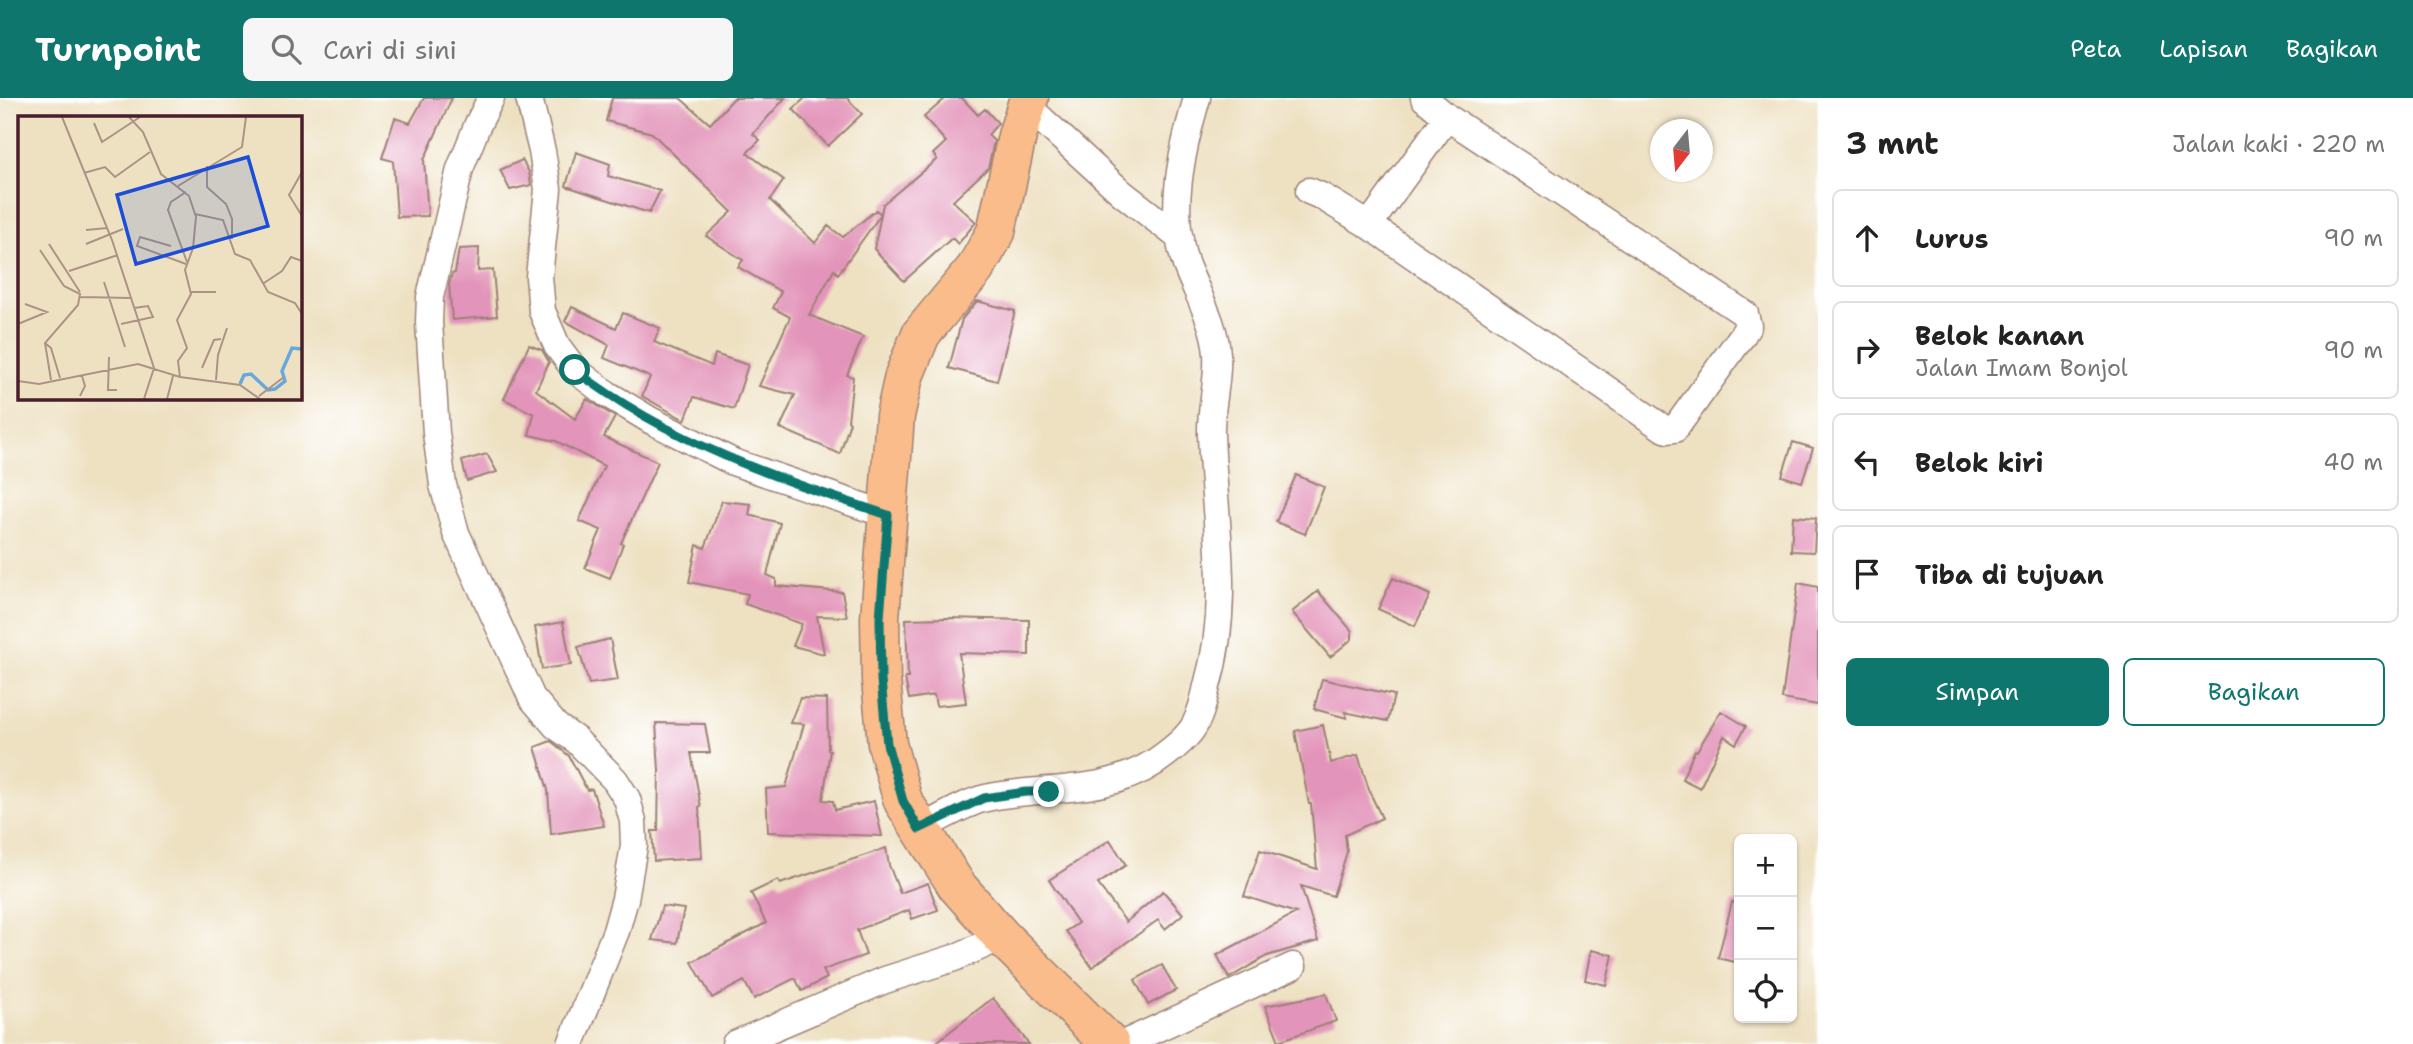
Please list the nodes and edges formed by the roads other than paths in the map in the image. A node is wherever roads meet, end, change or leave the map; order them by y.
1 (491, 98) edge
2 (529, 98) edge
3 (1197, 98) edge
4 (1424, 98) edge
5 (1028, 102) edge
6 (1447, 117) junction
7 (1309, 191) dead end
8 (1369, 225) junction
9 (1180, 238) junction
10 (888, 515) junction
11 (919, 829) junction
12 (1002, 937) junction
13 (1293, 966) dead end
14 (571, 1044) edge
15 (735, 1044) edge
16 (1110, 1044) edge
17 (1123, 1044) edge

1 - 14 street
2 - 10 street
3 - 9 street
4 - 6 street
5 - 9 street
5 - 10 main road
6 - 8 street
6 - 8 street
7 - 8 street
9 - 11 street
10 - 11 main road
11 - 12 main road
12 - 15 street
12 - 16 main road
13 - 17 street

